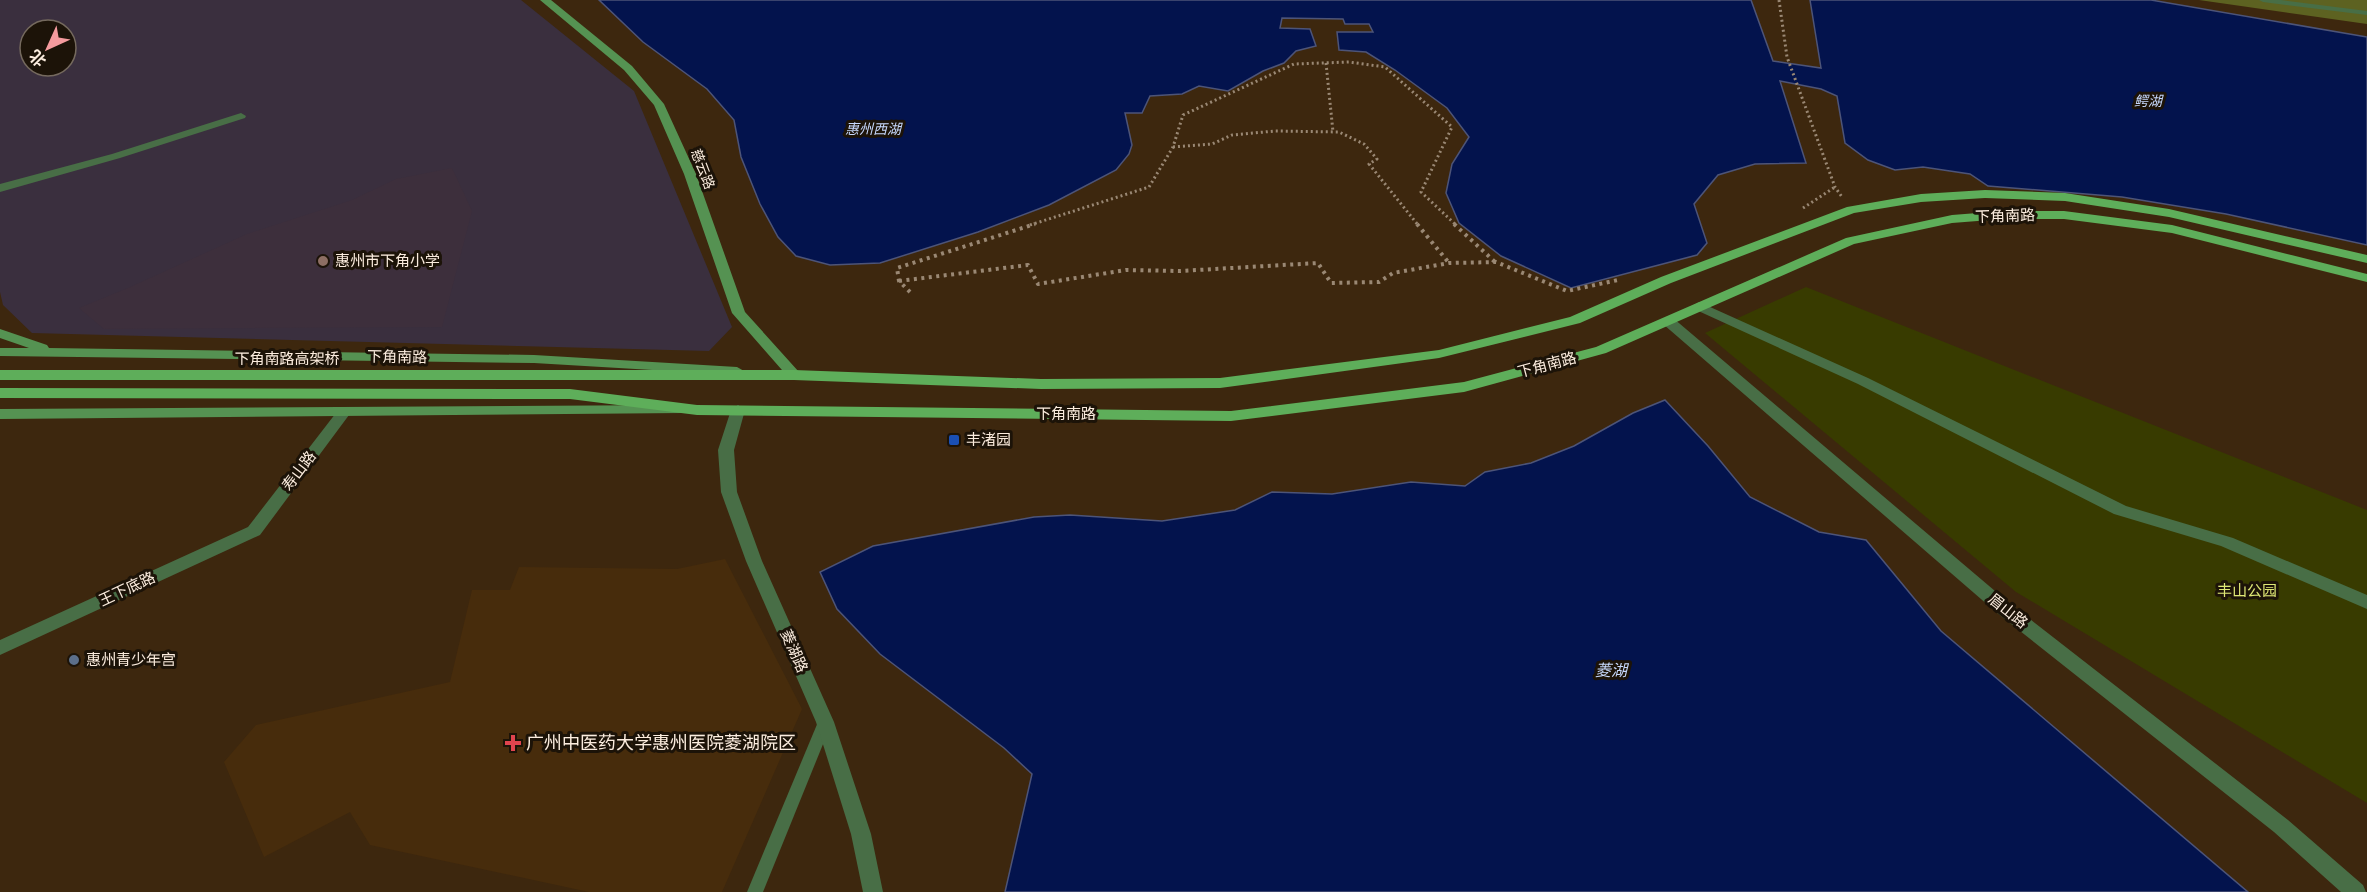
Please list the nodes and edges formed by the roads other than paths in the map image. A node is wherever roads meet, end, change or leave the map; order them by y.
1 (545, 0) edge
2 (2263, 0) edge
3 (2367, 13) edge
4 (242, 116) dead end
5 (0, 188) edge
6 (2367, 259) edge
7 (2367, 278) edge
8 (1699, 306) junction
9 (1668, 321) junction
10 (0, 333) edge
11 (0, 352) edge
12 (63, 353) junction
13 (0, 375) edge
14 (794, 375) junction
15 (574, 376) joint
16 (0, 393) edge
17 (697, 410) junction
18 (738, 410) junction
19 (344, 412) junction
20 (0, 414) edge
21 (254, 531) joint
22 (2367, 602) edge
23 (0, 648) edge
24 (825, 722) junction
25 (755, 892) edge
26 (873, 892) edge
27 (2356, 892) edge

1 - 14 main road, 慈云路
2 - 3 lane
4 - 5 street
6 - 14 main road, 下角南路
7 - 8 main road, 下角南路
8 - 9 main road, 下角南路
8 - 22 street
9 - 18 main road, 下角南路
9 - 27 street, 眉山路
10 - 12 main road
11 - 12 main road, 下角南路
12 - 14 main road, 下角南路
13 - 15 main road, 下角南路高架桥
14 - 15 main road, 下角南路
16 - 17 main road, 下角南路
17 - 18 main road, 下角南路
17 - 19 main road, 下角南路
18 - 24 street, 菱湖路
19 - 20 main road, 下角南路
19 - 21 street, 寿山路
21 - 23 street, 王下底路
24 - 25 lane
24 - 26 street, 菱湖路

